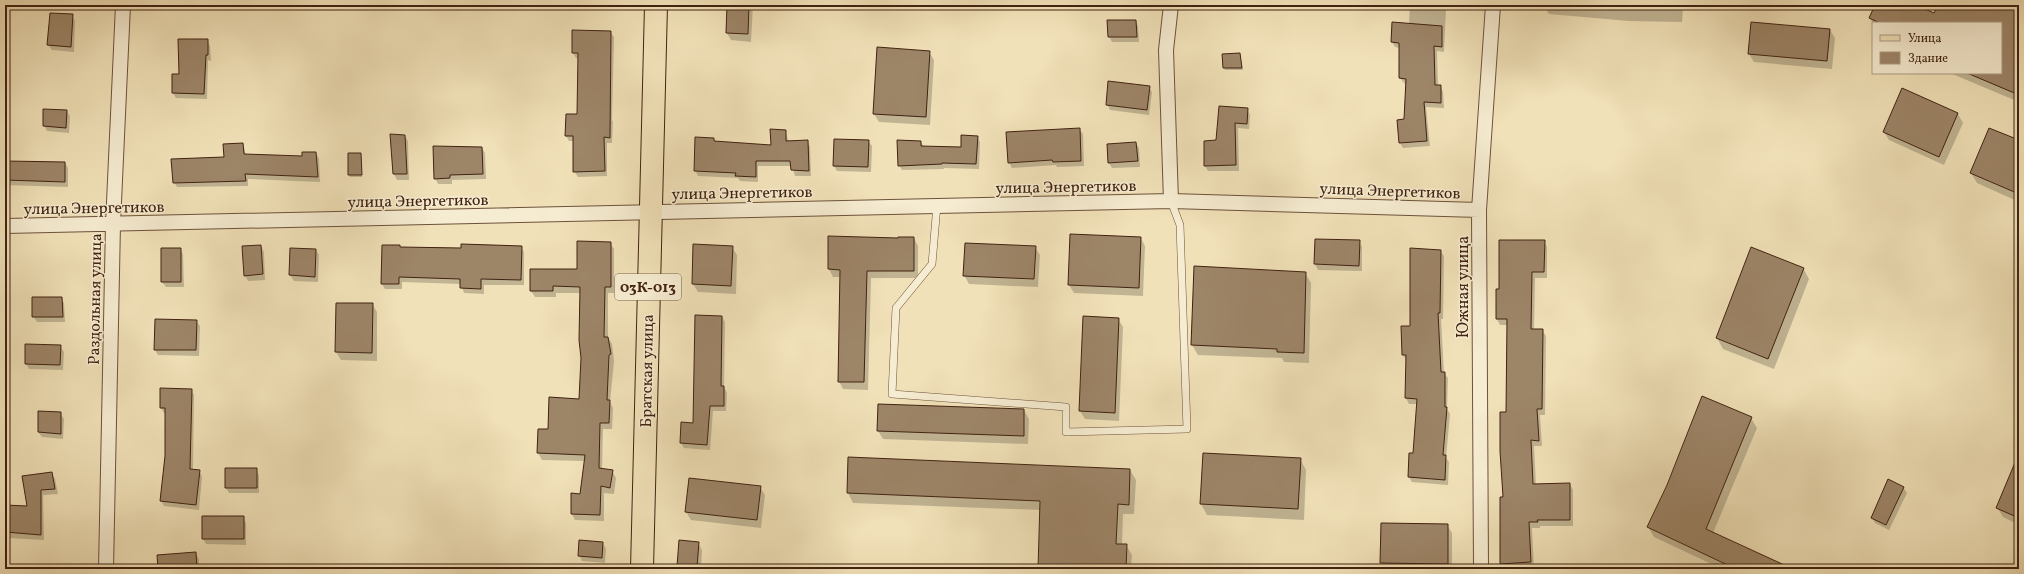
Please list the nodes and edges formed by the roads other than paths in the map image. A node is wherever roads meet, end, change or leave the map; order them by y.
1 (123, 5) edge
2 (656, 5) edge
3 (1171, 5) edge
4 (1493, 5) edge
5 (1171, 201) junction
6 (937, 205) junction
7 (1479, 210) junction
8 (650, 211) junction
9 (113, 224) junction
10 (5, 226) edge
11 (106, 569) edge
12 (642, 569) edge
13 (1481, 569) edge

1 - 9 street, Раздольная улица
2 - 8 main road, Братская улица / 03К-013
3 - 5 street
4 - 7 street, Южная улица
5 - 6 street, улица Энергетиков
5 - 6 lane
5 - 7 street, улица Энергетиков
6 - 8 street, улица Энергетиков
7 - 13 street, Южная улица
8 - 9 street, улица Энергетиков
8 - 12 main road, Братская улица / 03К-013
9 - 10 street, улица Энергетиков
9 - 11 street, Раздольная улица

